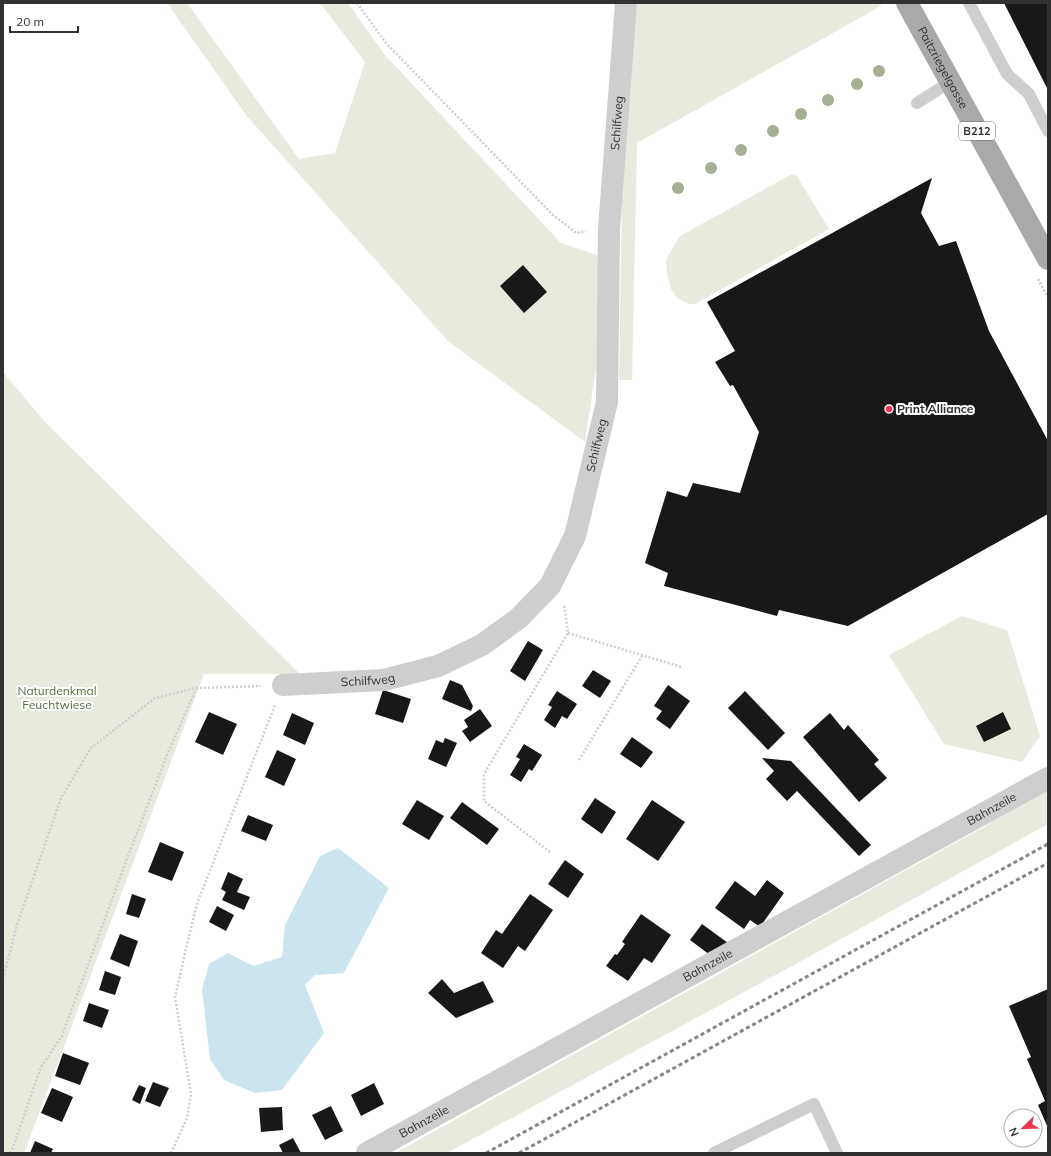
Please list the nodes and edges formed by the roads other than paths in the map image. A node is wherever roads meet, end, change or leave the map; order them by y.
1 (626, 3) edge
2 (907, 3) edge
3 (969, 3) edge
4 (950, 82) junction
5 (917, 103) dead end
6 (1048, 131) edge
7 (1048, 259) edge
8 (283, 685) road end
9 (1048, 778) edge
10 (367, 1153) edge
11 (714, 1153) edge
12 (836, 1153) edge

1 - 8 street, Schilfweg
2 - 4 main road, Paitzriegelgasse / B212
3 - 6 lane
4 - 5 lane
4 - 7 main road, Paitzriegelgasse / B212
9 - 10 street, Bahnzeile
11 - 12 lane

